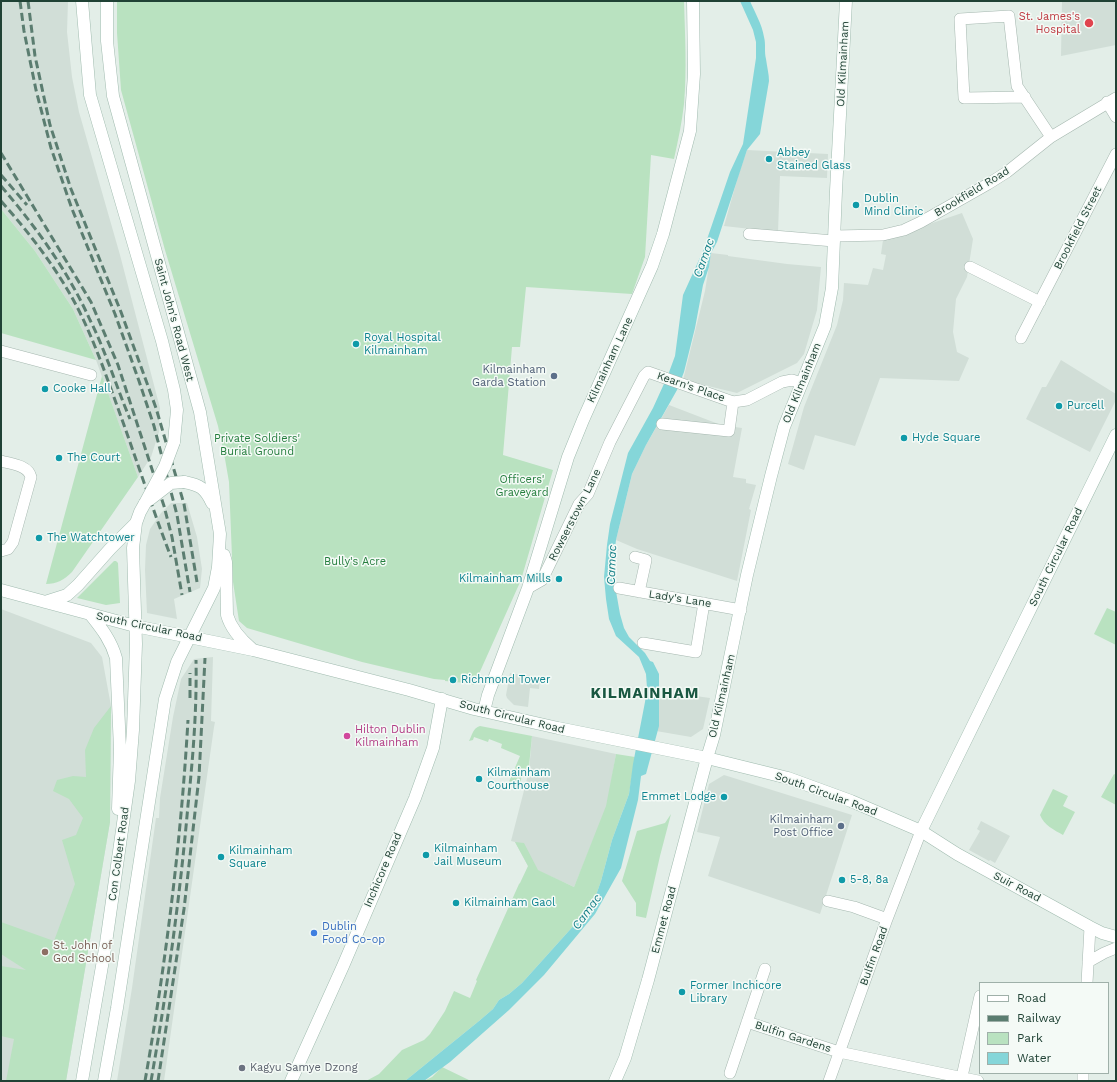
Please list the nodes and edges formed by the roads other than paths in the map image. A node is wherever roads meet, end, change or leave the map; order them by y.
1 (82, 1) edge
2 (107, 1) edge
3 (692, 1) edge
4 (846, 1) edge
5 (1025, 97) junction
6 (1112, 100) edge
7 (1116, 117) edge
8 (1051, 137) junction
9 (1116, 154) edge
10 (749, 234) dead end
11 (834, 239) junction
12 (970, 267) dead end
13 (1040, 302) junction
14 (1021, 338) dead end
15 (1, 351) edge
16 (648, 372) joint
17 (91, 375) dead end
18 (802, 383) junction
19 (732, 406) junction
20 (662, 424) dead end
21 (1115, 439) edge
22 (1, 461) edge
23 (145, 503) junction
24 (216, 512) junction
25 (136, 523) junction
26 (220, 534) junction
27 (1, 551) edge
28 (635, 557) dead end
29 (528, 588) junction
30 (619, 588) dead end
31 (1, 590) edge
32 (639, 592) junction
33 (45, 602) junction
34 (704, 603) junction
35 (741, 610) junction
36 (90, 614) junction
37 (135, 626) junction
38 (190, 636) junction
39 (643, 643) dead end
40 (253, 650) junction
41 (442, 699) junction
42 (484, 711) junction
43 (706, 758) junction
44 (920, 831) junction
45 (116, 877) junction
46 (828, 901) dead end
47 (886, 919) junction
48 (1090, 926) junction
49 (1116, 937) edge
50 (1116, 948) edge
51 (1088, 962) junction
52 (765, 969) dead end
53 (1087, 982) edge
54 (979, 1000) edge
55 (747, 1022) junction
56 (839, 1052) junction
57 (730, 1072) dead end
58 (961, 1079) edge
59 (82, 1081) edge
60 (104, 1081) edge
61 (291, 1081) edge
62 (615, 1081) edge
63 (829, 1081) edge
64 (978, 1081) edge

1 - 23 main road, Saint John's Road West, bridge
2 - 24 main road, Saint John's Road West
3 - 29 main road, Kilmainham Lane
4 - 11 main road, Old Kilmainham
5 - 5 street
5 - 8 street
6 - 7 street
6 - 8 street, Brookfield Road
8 - 11 street, Brookfield Road
9 - 13 street, Brookfield Street
10 - 11 street, Brookfield Road
11 - 18 main road, Old Kilmainham
12 - 13 street
13 - 14 street, Brookfield Street
15 - 17 street
16 - 19 street, Kearn's Place
16 - 29 street, Rowserstown Lane
18 - 19 street, Kearn's Place
18 - 35 main road, Old Kilmainham
19 - 20 street
21 - 44 main road, South Circular Road
22 - 27 street
23 - 24 main road, bridge
23 - 25 main road, Saint John's Road West
24 - 26 main road, Saint John's Road West
25 - 33 main road
25 - 37 main road, Saint John's Road West
26 - 38 main road, Saint John's Road West
26 - 40 main road, South Circular Road
28 - 32 street
29 - 42 main road, Kilmainham Lane
30 - 32 street, Lady's Lane
31 - 33 main road, South Circular Road
32 - 34 street, Lady's Lane
33 - 36 main road, South Circular Road
34 - 35 street, Lady's Lane
34 - 39 street
35 - 43 main road, Old Kilmainham
36 - 37 main road, South Circular Road
36 - 45 main road
37 - 38 main road, South Circular Road
37 - 45 main road, Con Colbert Road
38 - 40 main road, South Circular Road
38 - 60 main road, Con Colbert Road
40 - 41 main road, South Circular Road
41 - 42 main road, South Circular Road
41 - 61 main road, Inchicore Road
42 - 43 main road, South Circular Road
43 - 44 main road, South Circular Road
43 - 62 main road, Emmet Road
44 - 47 street, Bulfin Road
44 - 48 main road, Suir Road
45 - 59 main road, Con Colbert Road
46 - 47 street
47 - 56 street, Bulfin Road
48 - 49 main road, Suir Road
48 - 51 street
50 - 51 street
51 - 53 street
52 - 55 street, Bulfin Gardens
54 - 58 street
55 - 56 street, Bulfin Gardens
55 - 57 street, Bulfin Gardens
56 - 58 street, Bulfin Gardens
56 - 63 street, Bulfin Road
58 - 64 street, Bulfin Gardens

